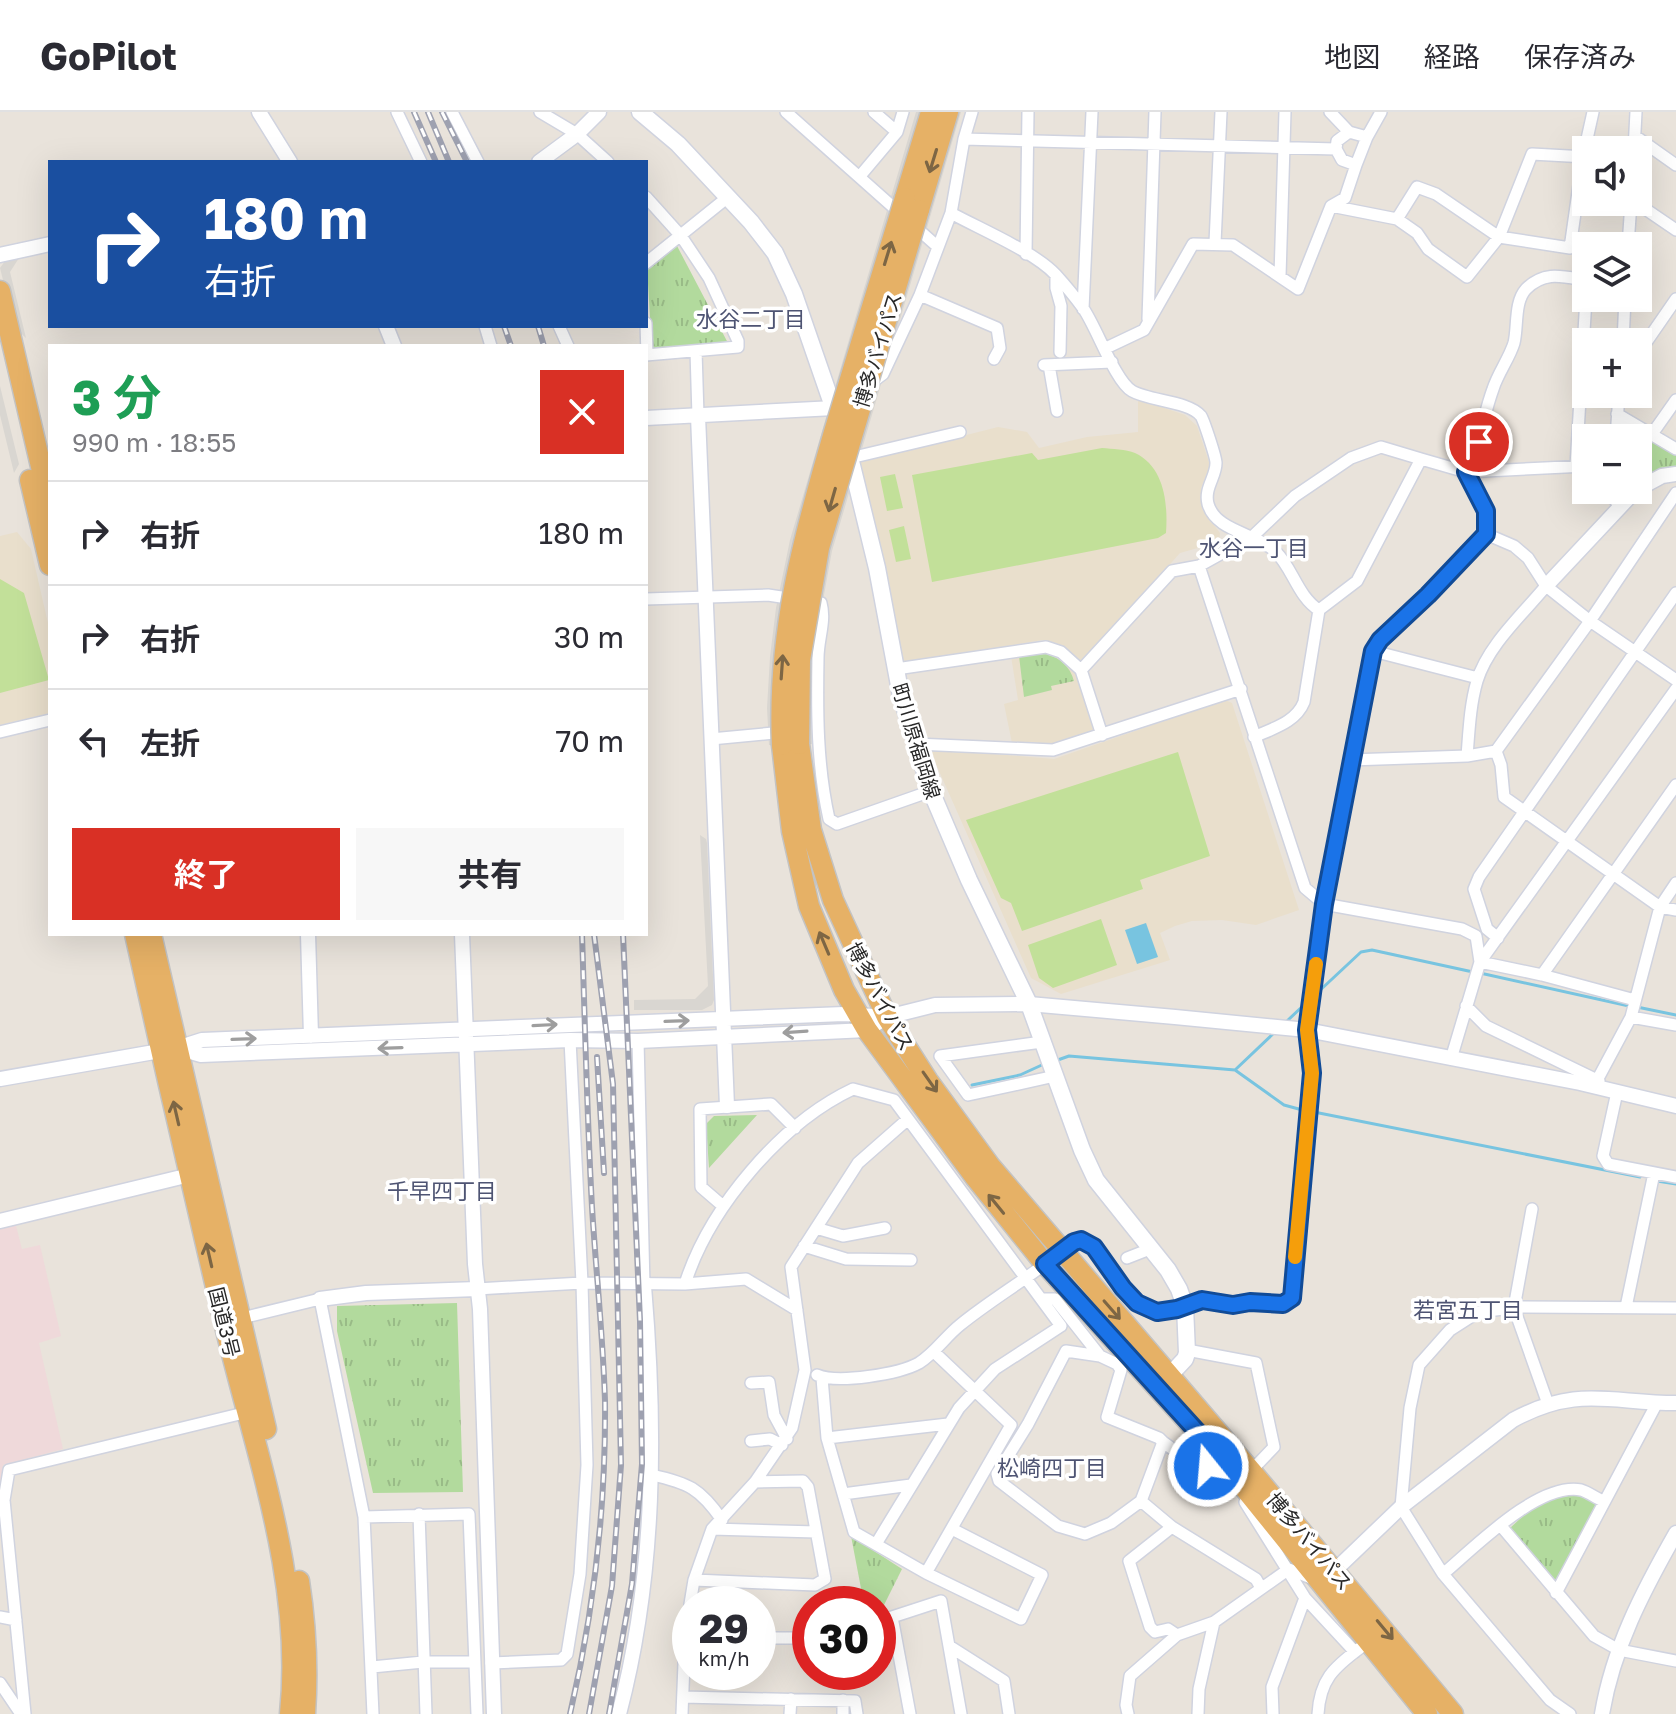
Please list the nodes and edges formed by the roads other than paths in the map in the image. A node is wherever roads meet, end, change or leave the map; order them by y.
1 (259, 112) edge
2 (397, 112) edge
3 (452, 112) edge
4 (540, 112) edge
5 (599, 112) edge
6 (640, 112) edge
7 (786, 112) edge
8 (874, 112) edge
9 (903, 112) edge
10 (931, 112) edge
11 (948, 112) edge
12 (972, 112) edge
13 (1028, 112) edge
14 (1092, 112) edge
15 (1155, 112) edge
16 (1221, 112) edge
17 (1285, 112) edge
18 (1330, 112) edge
19 (1381, 112) edge
20 (1593, 112) edge
21 (1636, 112) edge
22 (897, 132) junction
23 (1349, 132) junction
24 (577, 134) junction
25 (1589, 136) edge
26 (1635, 136) edge
27 (1367, 137) junction
28 (964, 139) junction
29 (1027, 140) junction
30 (1092, 141) junction
31 (1153, 144) junction
32 (1220, 146) junction
33 (1283, 146) junction
34 (1652, 148) edge
35 (1336, 149) junction
36 (1572, 156) edge
37 (289, 160) edge
38 (420, 160) edge
39 (477, 160) edge
40 (542, 160) edge
41 (606, 160) edge
42 (1356, 165) junction
43 (1676, 165) edge
44 (860, 176) junction
45 (728, 197) junction
46 (648, 199) edge
47 (912, 204) junction
48 (1331, 206) junction
49 (951, 213) junction
50 (1654, 215) joint
51 (1575, 216) edge
52 (1631, 216) edge
53 (1397, 219) junction
54 (1630, 226) junction
55 (1676, 230) edge
56 (1629, 232) edge
57 (681, 236) junction
58 (1499, 237) junction
59 (1215, 243) junction
60 (48, 244) edge
61 (938, 247) junction
62 (1026, 254) junction
63 (0, 255) edge
64 (648, 261) edge
65 (1056, 276) junction
66 (1280, 276) junction
67 (1572, 278) edge
68 (0, 291) edge
69 (920, 295) junction
70 (1676, 299) edge
71 (1083, 309) junction
72 (1586, 312) edge
73 (1148, 323) junction
74 (1652, 334) edge
75 (1106, 348) junction
76 (696, 351) junction
77 (1060, 352) dead end
78 (0, 353) edge
79 (648, 355) edge
80 (994, 359) dead end
81 (1112, 362) junction
82 (1676, 400) edge
83 (834, 408) junction
84 (1618, 408) edge
85 (1057, 411) dead end
86 (1617, 414) junction
87 (698, 416) junction
88 (648, 418) edge
89 (1582, 424) edge
90 (1617, 424) edge
91 (1634, 424) edge
92 (960, 432) dead end
93 (1652, 434) joint
94 (1676, 449) edge
95 (850, 458) junction
96 (1421, 459) junction
97 (1572, 466) edge
98 (1466, 472) junction
99 (1676, 474) edge
100 (41, 476) edge
101 (1652, 481) edge
102 (1676, 493) edge
103 (48, 499) edge
104 (1620, 506) edge
105 (1486, 534) junction
106 (1253, 536) junction
107 (48, 545) edge
108 (1199, 566) junction
109 (1546, 586) junction
110 (1676, 593) edge
111 (705, 596) junction
112 (648, 599) edge
113 (1319, 610) junction
114 (1590, 621) junction
115 (1373, 651) junction
116 (1635, 652) junction
117 (896, 669) junction
118 (1081, 670) junction
119 (1478, 678) junction
120 (1676, 680) edge
121 (1241, 689) junction
122 (1676, 689) edge
123 (48, 720) edge
124 (816, 730) junction
125 (0, 732) edge
126 (1102, 735) junction
127 (1254, 737) junction
128 (711, 739) junction
129 (916, 744) junction
130 (790, 745) junction
131 (1496, 751) junction
132 (1467, 756) junction
133 (1350, 760) junction
134 (1676, 785) edge
135 (931, 791) junction
136 (1524, 812) junction
137 (1568, 841) junction
138 (1614, 873) junction
139 (1676, 883) edge
140 (1324, 904) junction
141 (1660, 907) junction
142 (1676, 910) edge
143 (136, 936) edge
144 (151, 936) edge
145 (308, 936) edge
146 (462, 936) edge
147 (1498, 938) junction
148 (1480, 962) junction
149 (1542, 975) junction
150 (1635, 1000) junction
151 (1029, 1004) junction
152 (1466, 1006) junction
153 (887, 1017) junction
154 (1631, 1017) junction
155 (723, 1019) junction
156 (862, 1022) junction
157 (1676, 1025) edge
158 (467, 1029) junction
159 (1307, 1030) junction
160 (311, 1036) junction
161 (724, 1037) junction
162 (570, 1040) junction
163 (638, 1041) junction
164 (1042, 1042) junction
165 (468, 1045) junction
166 (169, 1049) junction
167 (1451, 1059) junction
168 (1055, 1076) junction
169 (0, 1079) edge
170 (1597, 1084) junction
171 (1617, 1092) junction
172 (727, 1106) junction
173 (1676, 1106) edge
174 (908, 1119) junction
175 (795, 1128) junction
176 (199, 1173) junction
177 (1654, 1173) junction
178 (1676, 1177) edge
179 (723, 1206) junction
180 (1532, 1209) dead end
181 (0, 1221) edge
182 (816, 1228) junction
183 (885, 1228) dead end
184 (804, 1246) junction
185 (1150, 1249) junction
186 (1053, 1258) junction
187 (1127, 1258) dead end
188 (911, 1260) dead end
189 (1026, 1279) junction
190 (582, 1283) junction
191 (685, 1284) junction
192 (644, 1286) junction
193 (477, 1289) junction
194 (320, 1299) junction
195 (1041, 1299) junction
196 (1185, 1306) junction
197 (1626, 1307) junction
198 (1514, 1308) junction
199 (1676, 1308) edge
200 (797, 1310) junction
201 (242, 1318) junction
202 (1187, 1350) junction
203 (934, 1352) junction
204 (1100, 1356) junction
205 (805, 1370) junction
206 (1170, 1375) junction
207 (822, 1378) junction
208 (751, 1383) dead end
209 (976, 1390) junction
210 (1657, 1403) junction
211 (1676, 1403) edge
212 (1548, 1404) junction
213 (255, 1410) junction
214 (948, 1424) junction
215 (827, 1438) junction
216 (751, 1441) dead end
217 (784, 1442) junction
218 (1163, 1442) junction
219 (1210, 1458) junction
220 (1251, 1471) junction
221 (652, 1475) junction
222 (755, 1482) junction
223 (911, 1485) junction
224 (1201, 1486) dead end
225 (843, 1494) junction
226 (1240, 1495) dead end
227 (2, 1500) edge
228 (1141, 1501) junction
229 (1603, 1501) junction
230 (1401, 1507) junction
231 (419, 1514) junction
232 (364, 1517) junction
233 (722, 1520) junction
234 (1501, 1526) junction
235 (1172, 1527) junction
236 (712, 1529) junction
237 (952, 1529) junction
238 (816, 1532) junction
239 (1676, 1533) edge
240 (876, 1544) junction
241 (1289, 1569) junction
242 (926, 1573) junction
243 (1443, 1574) junction
244 (694, 1580) junction
245 (1320, 1584) junction
246 (952, 1585) junction
247 (693, 1586) edge
248 (1261, 1588) junction
249 (1556, 1593) junction
250 (941, 1601) junction
251 (0, 1617) edge
252 (16, 1620) junction
253 (1214, 1622) junction
254 (1177, 1635) junction
255 (949, 1646) junction
256 (1361, 1648) junction
257 (1619, 1650) junction
258 (1676, 1661) edge
259 (423, 1662) junction
260 (475, 1662) junction
261 (491, 1663) junction
262 (372, 1667) junction
263 (0, 1683) edge
264 (683, 1690) edge
265 (683, 1697) junction
266 (739, 1699) junction
267 (791, 1699) junction
268 (843, 1700) junction
269 (23, 1714) edge
270 (290, 1714) edge
271 (305, 1714) edge
272 (373, 1714) edge
273 (426, 1714) edge
274 (477, 1714) edge
275 (494, 1714) edge
276 (619, 1714) edge
277 (682, 1714) edge
278 (738, 1714) edge
279 (790, 1714) edge
280 (843, 1714) edge
281 (857, 1714) edge
282 (910, 1714) edge
283 (960, 1714) edge
284 (1009, 1714) edge
285 (1128, 1714) edge
286 (1198, 1714) edge
287 (1273, 1714) edge
288 (1318, 1714) edge
289 (1427, 1714) edge
290 (1453, 1714) edge
291 (1570, 1714) edge
292 (1602, 1714) edge

1 - 37 street
2 - 38 street
3 - 39 street
4 - 24 street
5 - 24 street
6 - 45 main road, 町川原福岡線
7 - 44 street
8 - 22 street
9 - 22 street
10 - 47 highway, 博多バイパス
11 -> 47 highway, 博多バイパス
12 - 28 street
13 - 29 street
14 - 30 street
15 - 31 street
16 - 32 street
17 - 33 street
18 - 23 street
19 - 27 street
20 - 25 street
21 - 26 street
22 - 44 street
23 - 27 street
23 - 35 street
24 - 40 street
24 - 41 street
27 - 42 street
28 - 29 street
28 - 49 street
29 - 30 street
29 - 62 street
30 - 31 street
30 - 71 street
31 - 32 street
31 - 73 street
32 - 33 street
32 - 59 street
33 - 35 street
33 - 66 street
34 - 43 street
35 - 42 street
36 - 58 street
42 - 48 street
44 - 61 street
45 - 57 street
45 - 83 main road, 町川原福岡線
46 - 57 street
47 - 130 highway, 博多バイパス, bridge
48 - 53 street
48 - 66 street
49 - 61 street
49 - 62 street
50 - 54 street
50 - 55 street
51 - 58 street
52 - 54 street
53 - 58 street
53 - 58 street
54 - 56 street
57 - 64 street
57 - 76 street
59 - 66 street
59 - 73 street
60 - 63 street
61 - 69 street
62 - 65 street
65 - 71 street
65 - 77 street
67 - 98 street
68 - 100 highway
69 - 80 street
69 - 83 street
70 - 74 street
71 - 75 street
72 - 89 street
73 - 75 street
75 - 81 street
76 - 79 street
76 - 87 street
78 - 100 highway
81 - 85 street
81 - 106 street
82 - 93 street
83 - 87 street
83 - 95 main road, 町川原福岡線
84 - 86 street
86 - 90 street
86 - 91 street
87 - 88 street
87 - 111 street
92 - 95 street
93 - 94 street
95 - 117 main road, 町川原福岡線
96 - 98 street
96 - 106 street
96 - 113 street
97 - 98 street
98 - 105 street
99 - 101 street
100 - 103 highway
100 - 107 highway
102 - 114 street
104 - 109 street
105 - 109 street
105 - 115 street
106 - 108 street
106 - 113 street
108 - 118 street
108 - 121 street
109 - 114 street
109 - 119 street
110 - 116 street
111 - 112 street
111 - 124 street
111 - 128 street
113 - 127 street
114 - 116 street
114 - 131 street
115 - 119 street
115 - 133 street
116 - 120 street
116 - 136 street
117 - 118 street
117 - 129 main road, 町川原福岡線
118 - 126 street
119 - 132 street
121 - 126 street
121 - 127 street
122 - 137 street
123 - 125 street
124 - 128 street
124 - 135 street
126 - 129 street
127 - 140 street
128 - 155 street
129 - 135 main road, 町川原福岡線
130 - 153 highway, 博多バイパス
156 -> 130 highway, 博多バイパス
131 - 132 street
131 - 136 street
132 - 133 street
133 - 140 street
134 - 138 street
135 - 151 main road, 町川原福岡線
136 - 137 street
136 - 147 street
137 - 138 street
137 - 147 street
138 - 141 street
138 - 149 street
139 - 141 street
140 - 148 street
140 - 159 street
141 - 142 street
141 - 150 street
143 - 166 highway, 国道3号
144 - 166 highway, 国道3号
145 - 160 street
146 - 158 street
147 - 148 street
148 - 149 street
148 - 152 street
149 - 150 street
150 - 154 street
151 - 153 street
151 - 159 street
151 - 164 main road, 町川原福岡線
152 - 167 street
152 - 170 street
153 - 156 street
153 -> 186 highway, 博多バイパス
154 - 157 street
154 - 170 street
155 - 156 street
158 -> 155 street
155 - 161 street
156 -> 161 street
186 -> 156 highway, 博多バイパス
158 - 160 street
158 - 165 street
159 - 167 street
159 - 196 street
166 -> 160 street
161 - 163 street
161 - 172 street
162 - 163 street
162 - 165 street
162 - 190 street
163 - 192 street
164 - 168 main road, 町川原福岡線
164 - 168 street
165 -> 166 street
165 - 193 street
166 - 169 street
166 - 176 highway, 国道3号
167 - 170 street
168 - 185 main road, 町川原福岡線
170 - 171 street
171 - 173 street
171 - 177 street
172 - 175 street
172 - 179 street
174 - 175 street
174 - 182 street
174 - 189 street
175 - 179 street
176 - 181 street
176 - 201 highway, 国道3号
213 -> 176 highway, 国道3号
177 - 178 street
177 - 197 street
179 - 191 street
180 - 198 street
182 - 183 street
182 - 184 street
184 - 188 street
184 - 200 street
185 - 187 street
185 - 196 main road, 町川原福岡線
186 - 189 street
186 - 196 street
186 -> 206 highway, 博多バイパス
186 - 219 highway, 博多バイパス
189 - 195 street
189 - 203 street
190 - 192 street
190 - 193 street
190 - 261 street
191 - 192 street
191 - 200 street
192 - 221 street
193 - 194 street
193 - 261 street
194 - 201 street
194 - 232 street
195 - 204 street
195 - 209 street
196 - 202 main road, 町川原福岡線
197 - 198 street
197 - 199 street
198 - 212 street
198 - 230 street
200 - 205 street
201 - 213 highway, 国道3号
202 - 206 main road
202 - 220 street
203 - 207 street
203 - 209 street
204 - 218 street
204 - 228 street
205 - 207 street
205 - 217 street
206 - 220 highway, 博多バイパス
207 - 215 street
208 - 217 street
209 - 214 street
209 - 237 street
210 - 211 street
210 - 212 street
210 - 229 street
212 - 230 street
213 - 227 street
213 - 270 highway, 国道3号
213 - 271 highway, 国道3号
214 - 215 street
214 - 223 street
215 - 225 street
216 - 217 street
217 - 222 street
218 - 219 street
218 - 228 street
219 - 224 street
219 - 245 highway, 博多バイパス
220 - 245 highway, 博多バイパス
221 - 233 street
221 - 276 street
222 - 233 street
222 - 238 street
223 - 225 street
223 - 240 street
225 - 240 street
226 - 241 street
227 - 252 street
228 - 235 street
229 - 234 street
229 - 249 street
230 - 243 street
230 - 245 street
231 - 232 street
231 - 259 street
231 - 260 street
232 - 262 street
233 - 236 street
234 - 243 street
234 - 249 street
235 - 248 street
235 - 254 street
236 - 238 street
236 - 244 street
237 - 242 street
237 - 246 street
238 - 244 street
239 - 257 street
240 - 242 street
241 - 245 street
241 - 245 street
241 - 248 street
242 - 246 street
243 - 291 street
244 - 247 street
245 - 256 highway, 博多バイパス
245 - 287 street
245 -> 290 highway, 博多バイパス
246 - 250 street
248 - 253 street
249 - 257 street
250 - 255 street
250 - 282 street
251 - 252 street
252 - 269 street
253 - 254 street
253 - 286 street
254 - 285 street
255 - 283 street
255 - 284 street
256 - 288 street
256 - 289 highway, 博多バイパス
257 - 258 street
257 - 292 street
259 - 260 street
259 - 262 street
259 - 273 street
260 - 274 street
261 - 275 street
262 - 272 street
263 - 269 street
264 - 265 street
265 - 266 street
265 - 277 street
266 - 267 street
266 - 278 street
267 - 268 street
267 - 279 street
268 - 280 street
268 - 281 street

